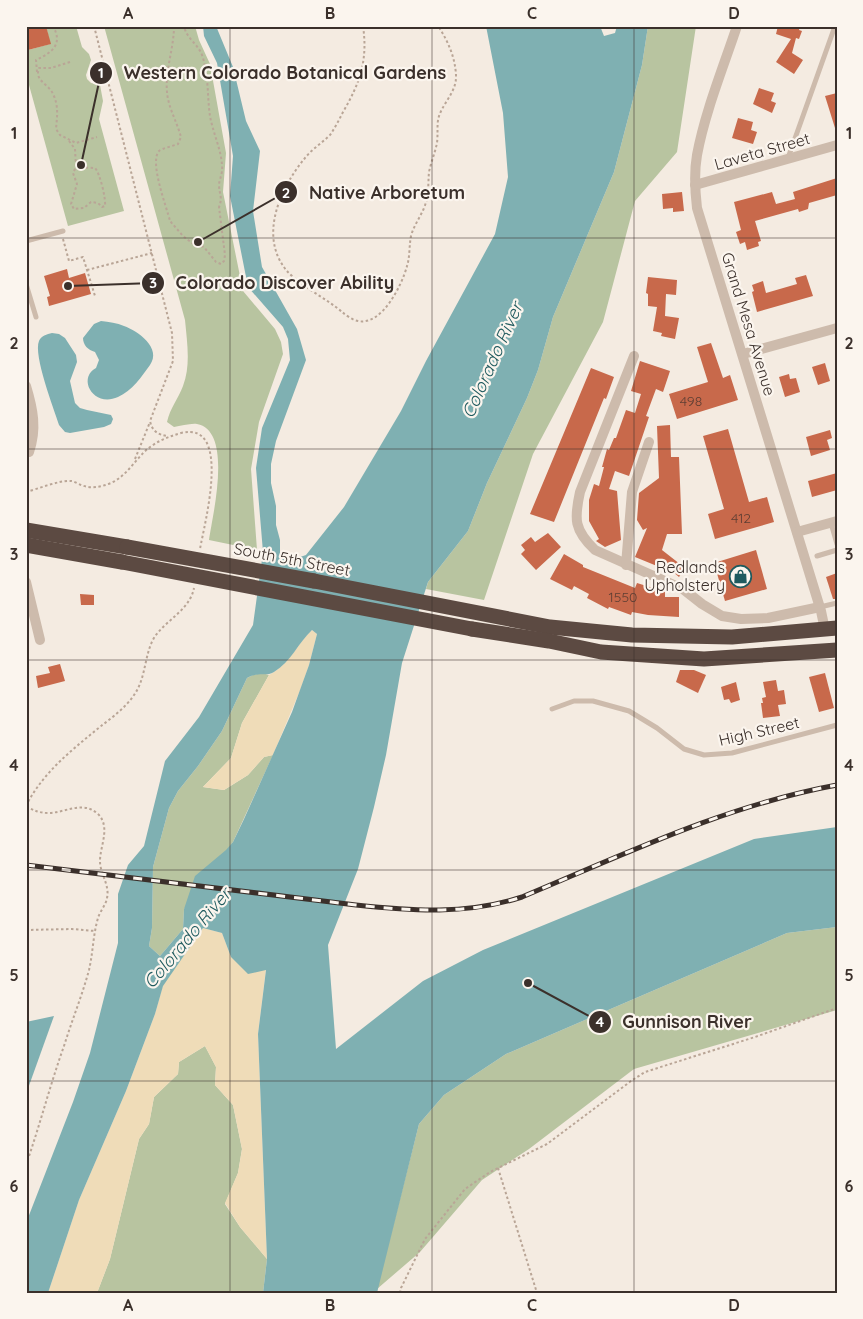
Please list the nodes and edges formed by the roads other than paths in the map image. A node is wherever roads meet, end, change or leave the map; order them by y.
1 (737, 26) edge
2 (835, 26) edge
3 (837, 145) edge
4 (788, 159) junction
5 (695, 185) junction
6 (62, 231) road end
7 (26, 241) edge
8 (26, 284) edge
9 (36, 317) dead end
10 (837, 328) edge
11 (743, 354) junction
12 (634, 356) dead end
13 (26, 386) edge
14 (649, 442) dead end
15 (29, 452) dead end
16 (834, 522) edge
17 (26, 530) edge
18 (797, 532) junction
19 (837, 544) edge
20 (26, 546) edge
21 (837, 550) edge
22 (818, 556) dead end
23 (626, 565) junction
24 (26, 582) edge
25 (837, 603) edge
26 (820, 607) junction
27 (831, 629) edge
28 (549, 634) junction
29 (40, 640) dead end
30 (837, 650) edge
31 (601, 652) junction
32 (552, 709) dead end
33 (837, 725) edge

1 - 5 street, Grand Mesa Avenue
2 - 4 lane
3 - 4 street, Laveta Street
4 - 5 street, Laveta Street
5 - 11 street, Grand Mesa Avenue
6 - 7 lane
8 - 9 lane
10 - 11 street
11 - 18 street, Grand Mesa Avenue
12 - 23 street
13 - 15 street
14 - 23 street
16 - 18 street
16 - 19 lane
17 - 28 highway, South 5th Street, bridge
18 - 26 street, Grand Mesa Avenue
20 - 28 highway, bridge
21 - 22 lane
23 - 26 street
24 - 29 street
25 - 26 lane
26 - 27 street, Grand Mesa Avenue
27 - 28 highway
27 - 31 highway
28 - 31 highway
30 - 31 highway
32 - 33 lane, High Street

